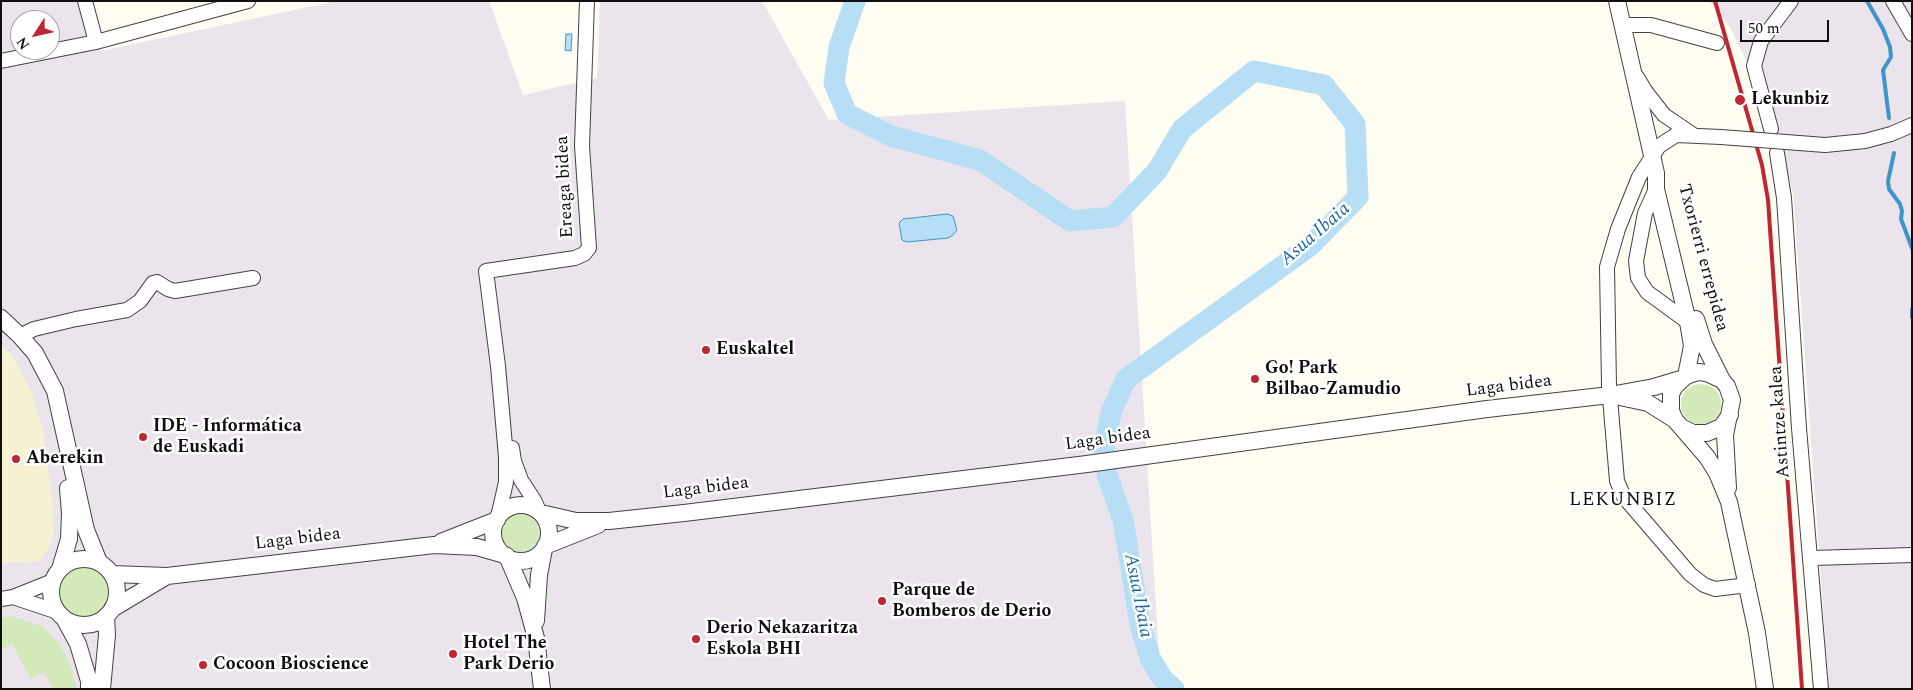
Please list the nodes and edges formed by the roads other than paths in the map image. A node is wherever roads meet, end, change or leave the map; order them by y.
1 (85, 1) edge
2 (248, 1) edge
3 (587, 1) edge
4 (1617, 1) edge
5 (1791, 1) edge
6 (1893, 1) edge
7 (1623, 25) junction
8 (1912, 34) edge
9 (96, 42) junction
10 (1717, 43) dead end
11 (1, 62) edge
12 (1632, 67) junction
13 (1912, 125) edge
14 (1771, 129) dead end
15 (1695, 136) junction
16 (1778, 153) dead end
17 (1651, 157) junction
18 (1656, 181) junction
19 (253, 278) dead end
20 (1, 318) edge
21 (1688, 322) junction
22 (20, 336) junction
23 (1684, 377) junction
24 (1722, 380) junction
25 (1610, 395) junction
26 (502, 403) junction
27 (1730, 415) junction
28 (62, 419) junction
29 (1677, 422) junction
30 (1729, 502) junction
31 (540, 512) junction
32 (497, 518) junction
33 (610, 521) junction
34 (434, 544) junction
35 (544, 548) junction
36 (1912, 555) edge
37 (506, 556) junction
38 (1812, 558) junction
39 (99, 562) junction
40 (112, 574) junction
41 (57, 575) junction
42 (167, 576) junction
43 (1748, 586) junction
44 (7, 598) edge
45 (109, 613) junction
46 (61, 615) junction
47 (536, 638) junction
48 (89, 689) edge
49 (102, 689) edge
50 (542, 689) edge
51 (1765, 689) edge
52 (1821, 689) edge

1 - 9 street
2 - 9 street
3 - 26 street, Ereaga bidea
4 - 7 street, Txorierri errepidea
5 - 14 street
6 - 8 street
7 - 10 street
7 - 12 street, Txorierri errepidea
9 - 11 street
12 - 15 street
12 - 17 street, Txorierri errepidea
13 - 15 street, bridge
15 - 17 street
16 - 38 street, Astintze kalea
17 - 18 street, Txorierri errepidea
17 - 25 street
18 - 21 street, Txorierri errepidea
18 - 21 street
18 - 24 street, Txorierri errepidea
19 - 22 street
20 - 22 street
21 - 23 street, Txorierri errepidea
22 - 28 street
23 - 24 street
23 - 25 street
23 - 29 street, Txorierri errepidea
24 - 27 street, Txorierri errepidea
25 - 29 street
25 - 33 street, Laga bidea
25 - 43 street
26 - 31 street, Ereaga bidea
26 - 32 street, Ereaga bidea
27 - 29 street
27 - 30 street, Txorierri errepidea
28 - 39 street
28 - 41 street
29 - 30 street, Txorierri errepidea
30 - 43 street, Txorierri errepidea
31 - 32 street
31 - 33 street, Laga bidea
31 - 35 street
32 - 34 street, Laga bidea
32 - 37 street
33 - 35 street, Laga bidea
34 - 37 street, Laga bidea
34 - 42 street, Laga bidea
35 - 37 street
35 - 47 street
36 - 38 street
37 - 47 street
38 - 52 street, Astintze kalea
39 - 40 street
39 - 41 street
40 - 42 street, Laga bidea
40 - 45 street
41 - 44 street
41 - 46 street
42 - 45 street, Laga bidea
43 - 51 street, Txorierri errepidea
44 - 46 street
45 - 46 street
45 - 49 street
46 - 48 street
47 - 50 street

